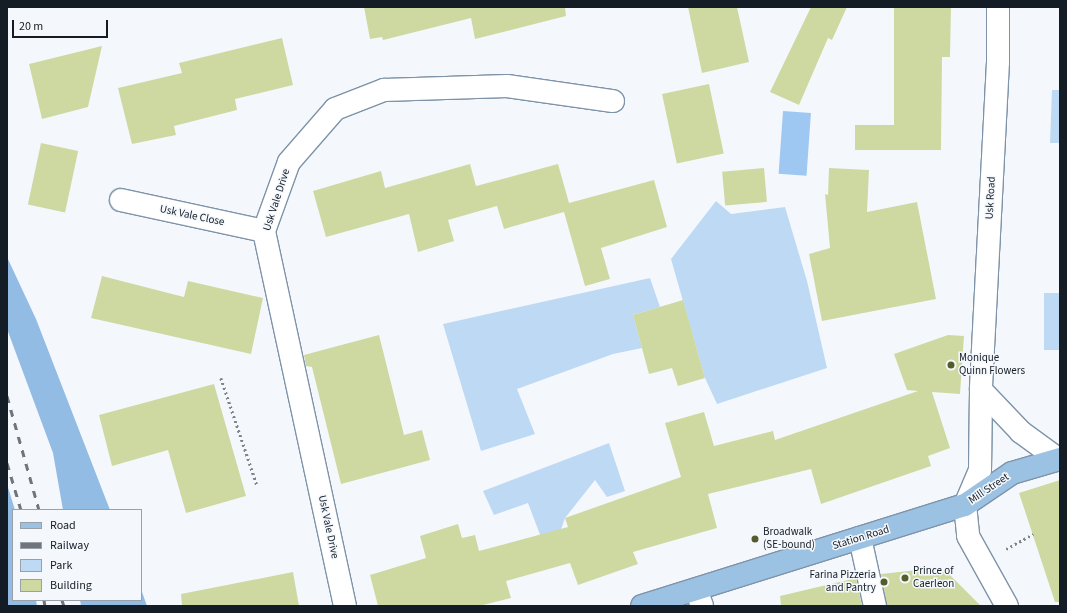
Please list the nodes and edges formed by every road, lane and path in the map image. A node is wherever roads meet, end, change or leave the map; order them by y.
1 (998, 7) edge
2 (613, 101) dead end
3 (121, 200) dead end
4 (264, 231) junction
5 (222, 378) dead end
6 (980, 390) junction
7 (1059, 459) edge
8 (257, 486) dead end
9 (965, 505) junction
10 (1032, 534) dead end
11 (1025, 537) dead end
12 (860, 538) junction
13 (699, 598) edge
14 (345, 606) edge
15 (642, 606) edge
16 (875, 606) edge
17 (1007, 606) edge

1 - 6 street, Usk Road
2 - 4 street, Usk Vale Drive
3 - 4 street, Usk Vale Close
4 - 14 street, Usk Vale Drive
5 - 8 path
6 - 7 street
6 - 9 street, Usk Road
7 - 9 main road, Mill Street
9 - 12 main road, Station Road
9 - 17 street
10 - 11 path
12 - 13 main road, Station Road
12 - 16 street
13 - 15 main road, Station Road

